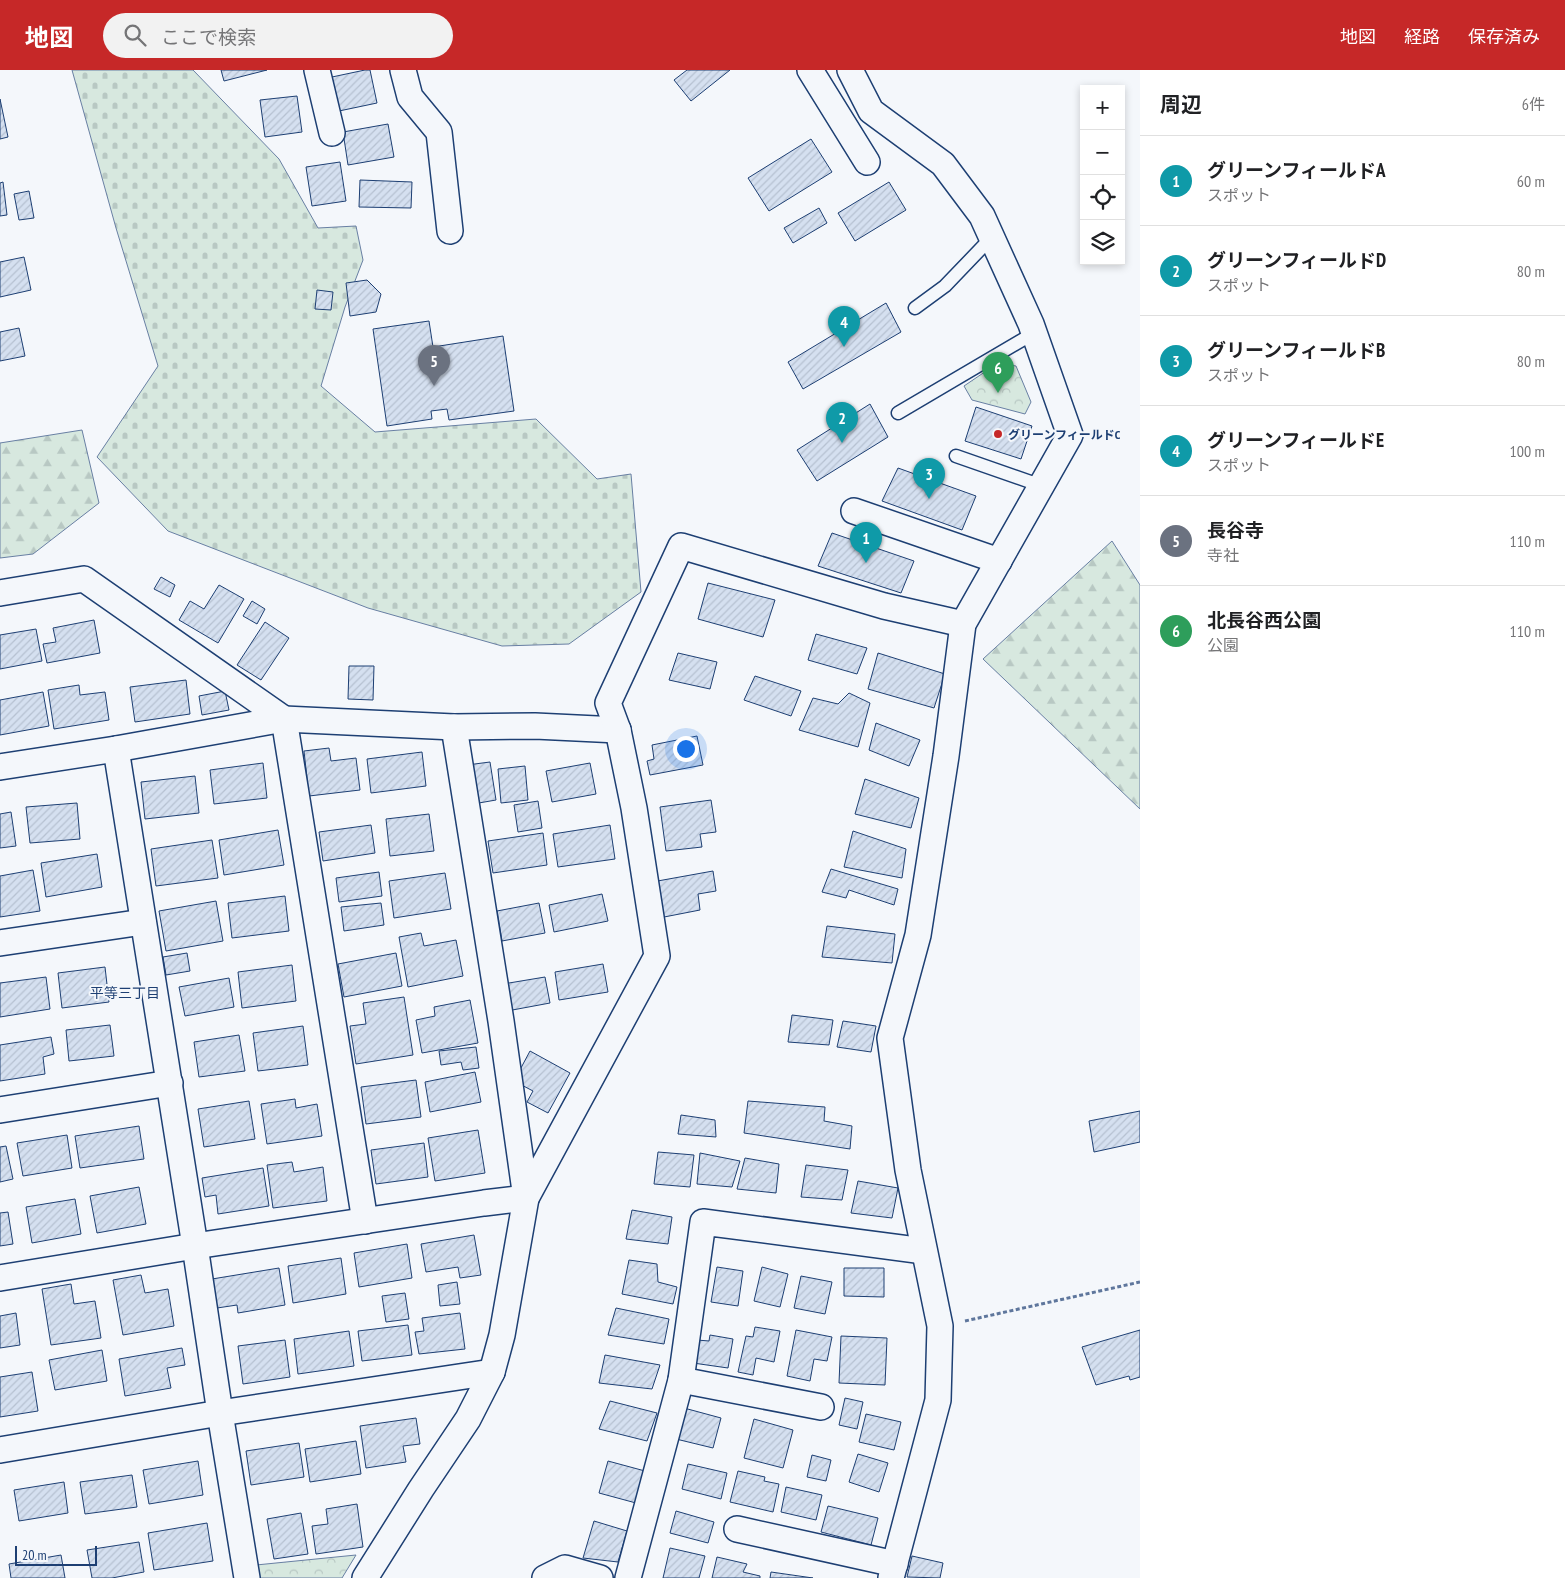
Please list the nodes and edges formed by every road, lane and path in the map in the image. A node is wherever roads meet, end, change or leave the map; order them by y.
1 (317, 70) edge
2 (403, 70) edge
3 (810, 70) edge
4 (850, 70) edge
5 (332, 132) dead end
6 (867, 162) dead end
7 (450, 231) dead end
8 (992, 237) junction
9 (915, 308) dead end
10 (1034, 333) junction
11 (898, 413) dead end
12 (956, 456) dead end
13 (1042, 486) junction
14 (854, 511) dead end
15 (999, 560) junction
16 (0, 593) edge
17 (964, 624) junction
18 (284, 719) junction
19 (454, 727) junction
20 (618, 730) junction
21 (116, 749) junction
22 (0, 768) edge
23 (142, 922) junction
24 (0, 943) edge
25 (170, 1082) junction
26 (0, 1110) edge
27 (526, 1198) junction
28 (365, 1221) junction
29 (195, 1246) junction
30 (924, 1251) junction
31 (0, 1278) edge
32 (1140, 1282) edge
33 (940, 1326) junction
34 (492, 1372) junction
35 (681, 1380) junction
36 (821, 1407) dead end
37 (220, 1413) junction
38 (0, 1450) edge
39 (737, 1529) dead end
40 (893, 1571) edge
41 (247, 1578) edge
42 (365, 1578) edge
43 (545, 1578) edge
44 (600, 1578) edge
45 (628, 1578) edge

1 - 5 street
2 - 7 street
3 - 6 street
4 - 8 street
8 - 9 lane
8 - 10 street
10 - 11 lane
10 - 13 street
12 - 13 lane
13 - 15 street
14 - 15 street
15 - 17 street
16 - 18 street
17 - 20 street
17 - 30 street
18 - 19 street
18 - 21 street
18 - 28 street
19 - 20 street
19 - 27 street
20 - 27 street
21 - 22 street
21 - 23 street
23 - 24 street
23 - 25 street
25 - 26 street
25 - 29 street
27 - 28 street
27 - 34 street
28 - 29 street
29 - 31 street
29 - 37 street
30 - 33 street
30 - 35 street
32 - 33 path
33 - 40 street
34 - 37 street
34 - 42 street
35 - 36 street
35 - 45 street
37 - 38 street
37 - 41 street
39 - 40 street
43 - 44 street

